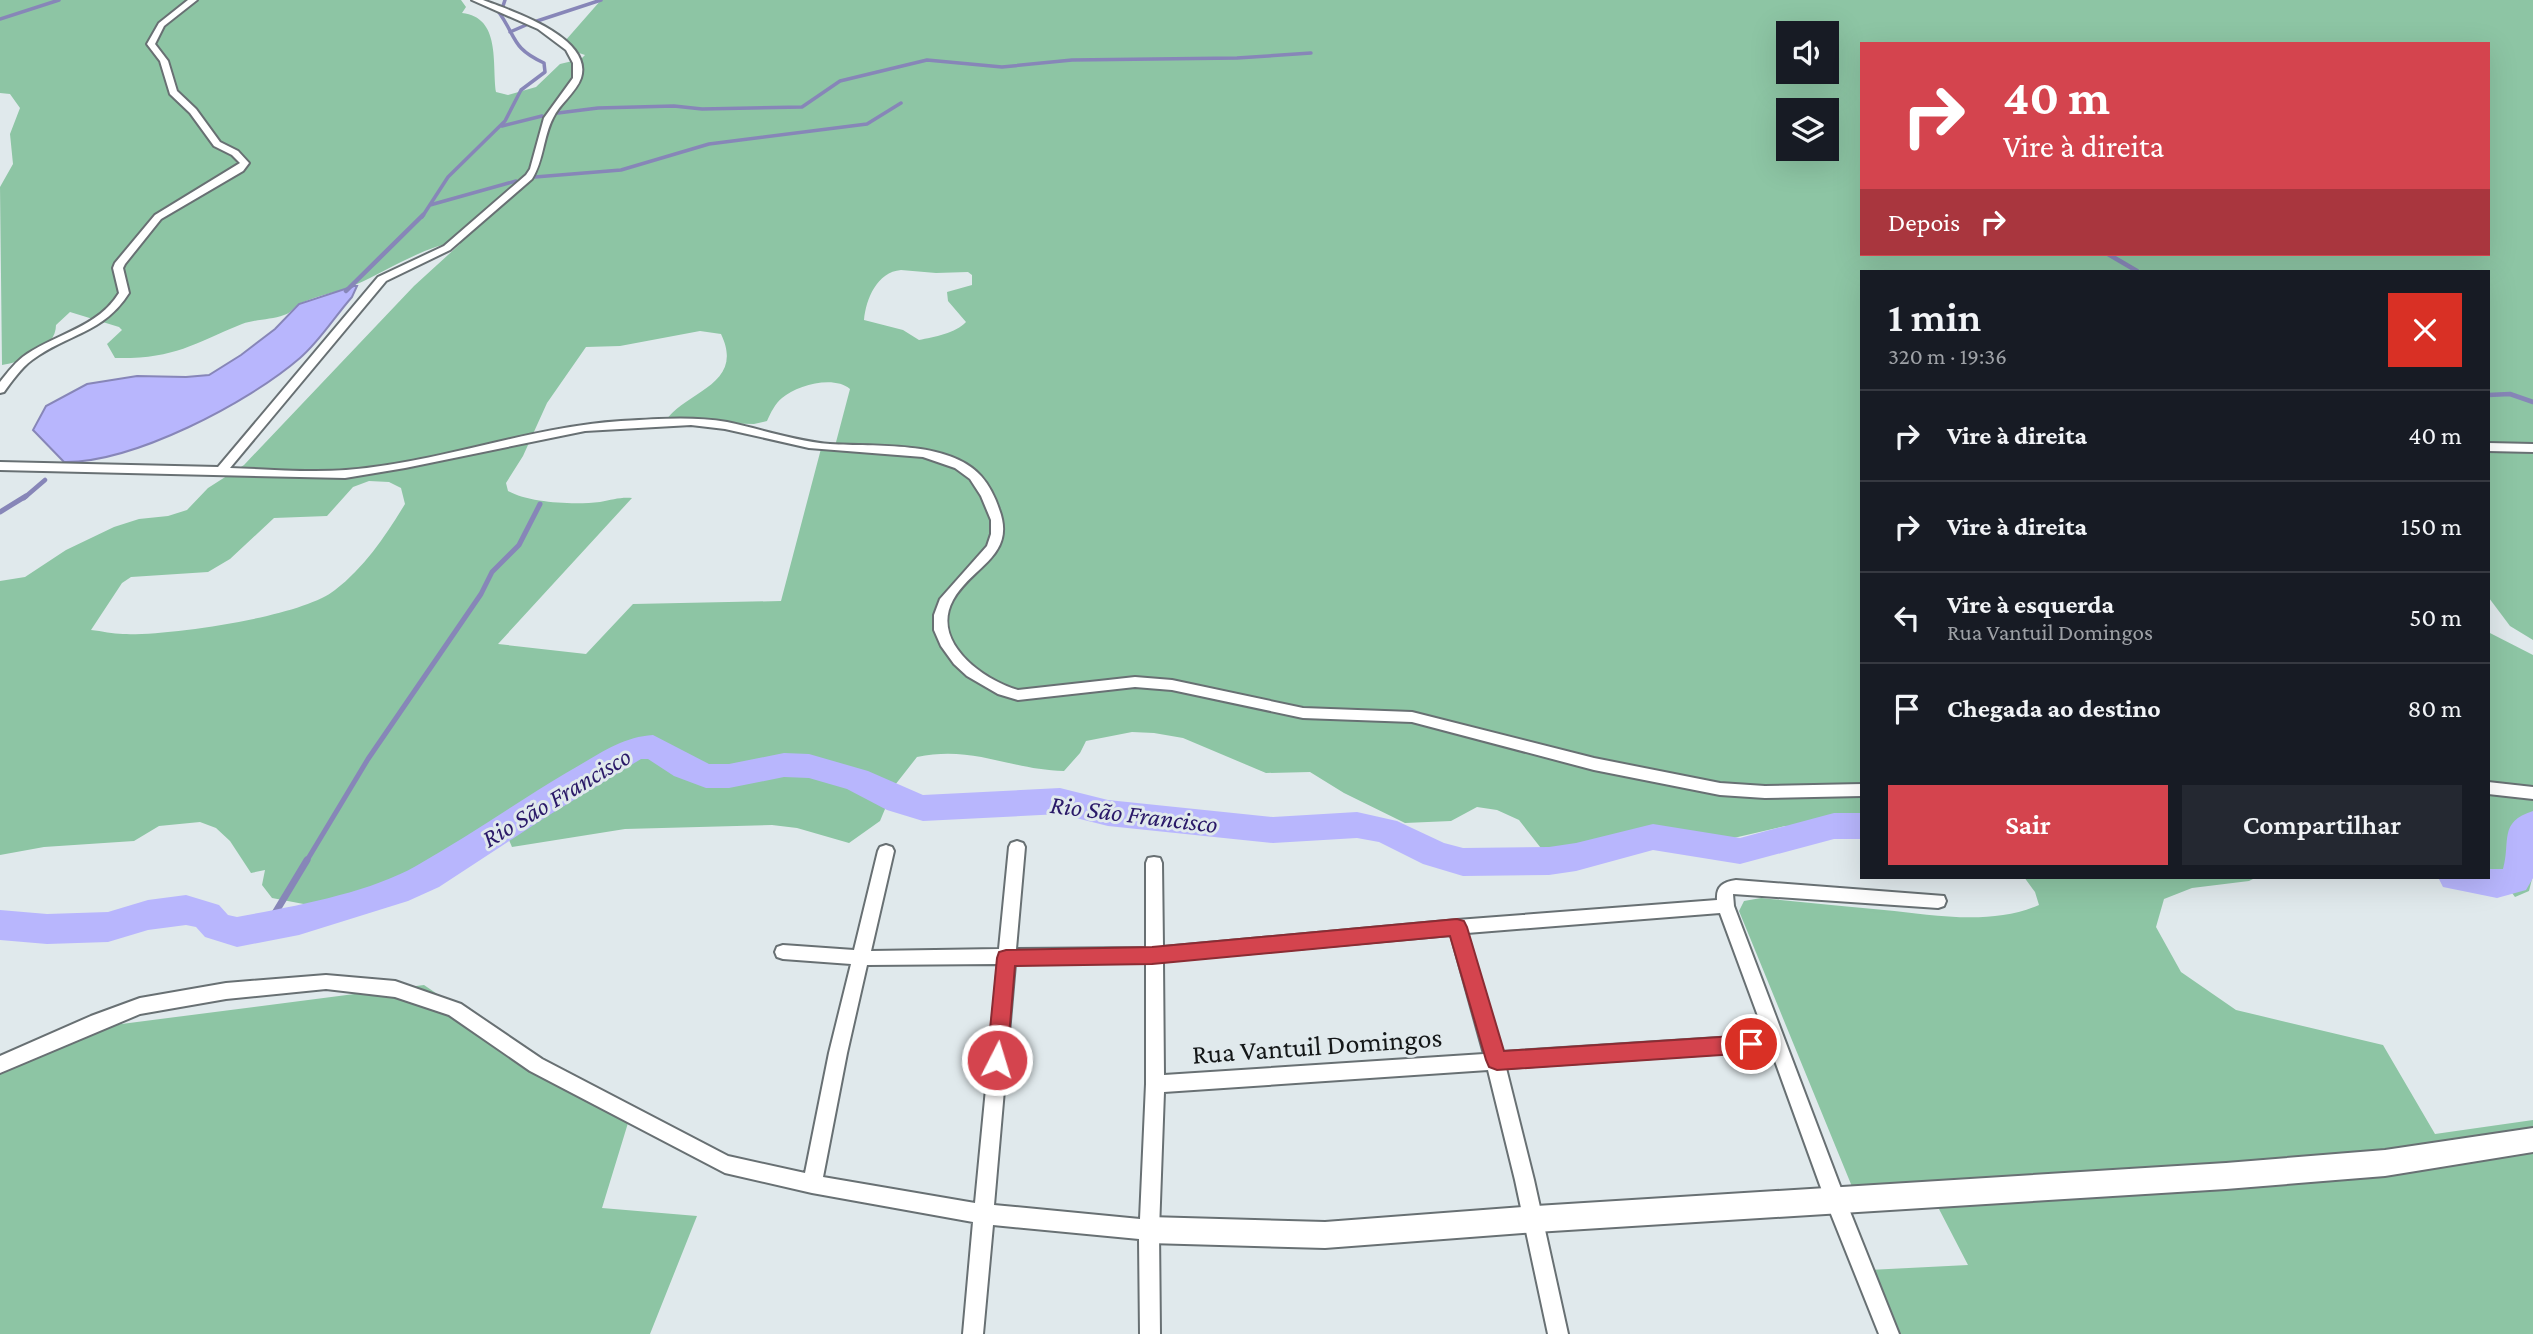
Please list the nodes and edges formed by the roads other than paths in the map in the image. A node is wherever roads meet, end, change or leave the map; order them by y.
1 (193, 0) edge
2 (476, 0) edge
3 (0, 390) edge
4 (2490, 447) edge
5 (2533, 447) edge
6 (0, 467) edge
7 (222, 470) junction
8 (2490, 788) edge
9 (1860, 790) edge
10 (2533, 793) edge
11 (1017, 847) dead end
12 (886, 851) dead end
13 (1154, 863) dead end
14 (1938, 901) dead end
15 (1726, 906) junction
16 (1457, 927) junction
17 (783, 952) dead end
18 (1152, 956) junction
19 (861, 958) junction
20 (1006, 958) junction
21 (1777, 1042) junction
22 (1497, 1060) junction
23 (0, 1065) edge
24 (1155, 1084) junction
25 (2533, 1140) edge
26 (812, 1184) junction
27 (1835, 1199) junction
28 (984, 1214) junction
29 (1536, 1219) junction
30 (1149, 1230) junction
31 (973, 1334) edge
32 (1150, 1334) edge
33 (1558, 1334) edge
34 (1889, 1334) edge

1 - 3 street
2 - 7 street
4 - 5 street
6 - 7 street
7 - 9 street
8 - 10 street
11 - 20 street
12 - 19 street
13 - 18 street
14 - 15 street
15 - 16 street
15 - 21 street
16 - 18 street
16 - 22 street
17 - 19 street
18 - 20 street
18 - 24 street
19 - 20 street
19 - 26 street
20 - 28 street
21 - 22 street, Rua Vantuil Domingos
21 - 27 street
22 - 24 street, Rua Vantuil Domingos
22 - 29 street
23 - 26 street
24 - 30 street
25 - 27 street
26 - 28 street
27 - 29 street
27 - 34 street
28 - 30 street
28 - 31 street
29 - 30 street
29 - 33 street
30 - 32 street

